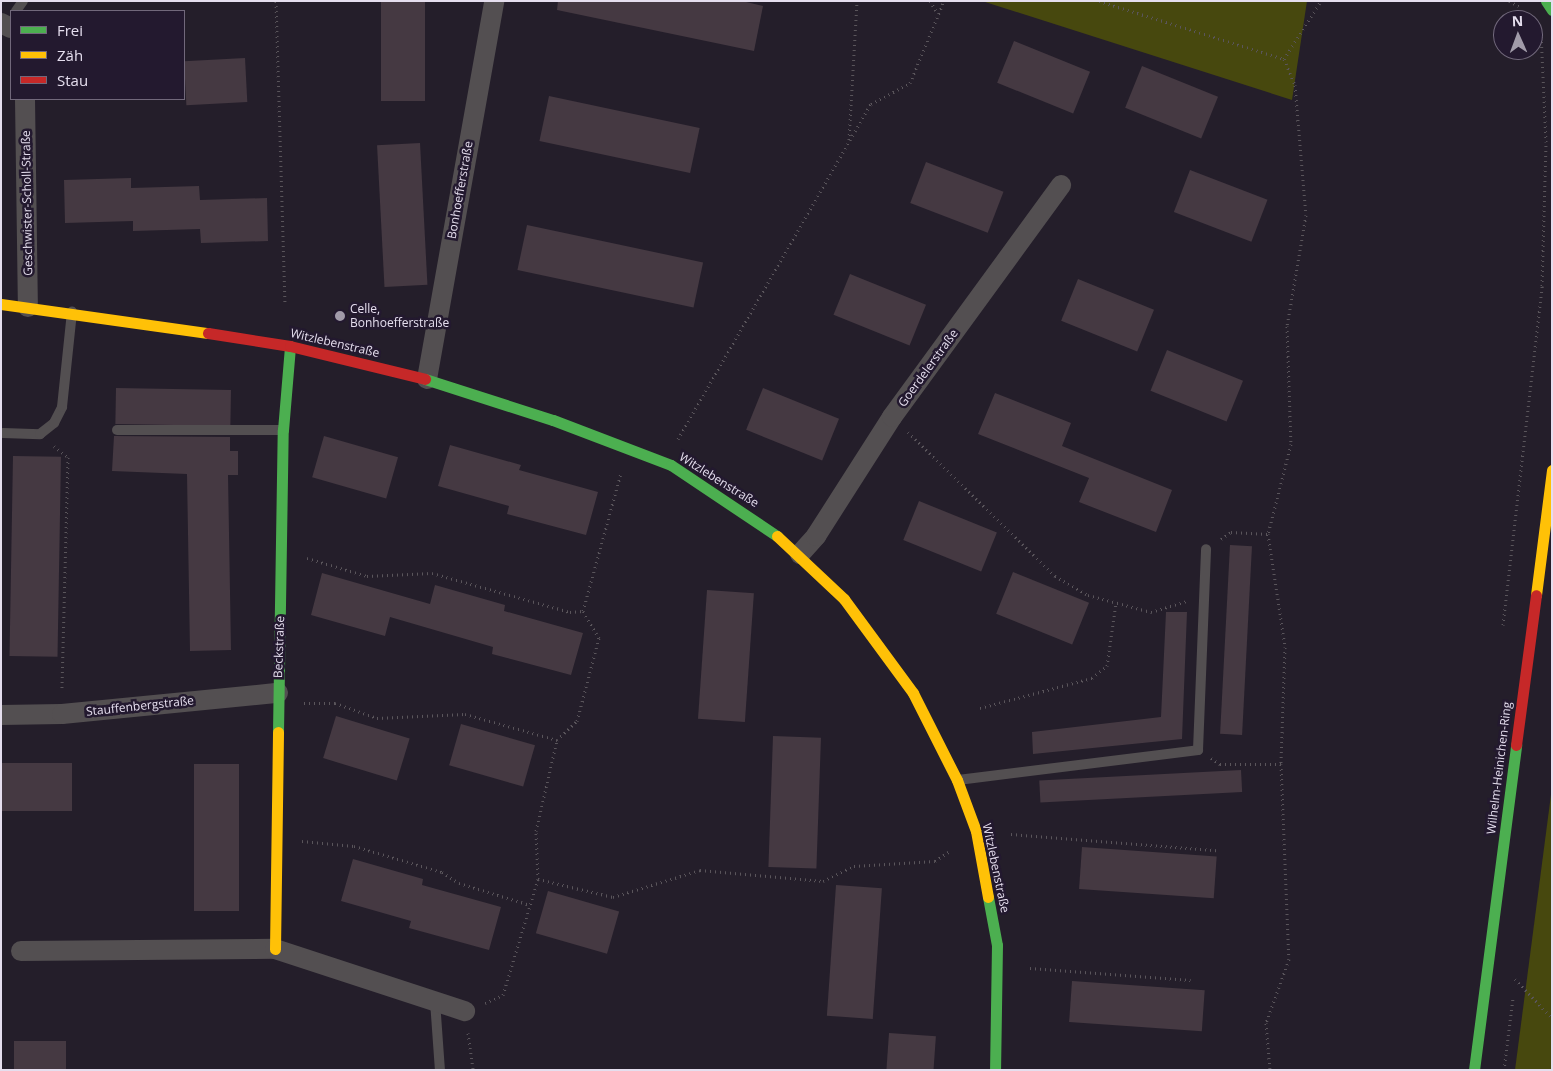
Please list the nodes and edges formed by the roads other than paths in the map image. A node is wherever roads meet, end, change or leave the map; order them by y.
1 (494, 1) edge
2 (1546, 1) edge
3 (1552, 10) edge
4 (25, 100) edge
5 (1060, 185) dead end
6 (1, 304) edge
7 (28, 307) junction
8 (72, 311) junction
9 (290, 346) junction
10 (428, 379) junction
11 (117, 430) dead end
12 (283, 430) junction
13 (3, 433) dead end
14 (1552, 470) edge
15 (1206, 549) road end
16 (800, 554) junction
17 (278, 698) junction
18 (1, 715) edge
19 (957, 780) junction
20 (275, 949) junction
21 (21, 951) dead end
22 (435, 1001) junction
23 (465, 1011) road end
24 (440, 1070) edge
25 (995, 1070) edge
26 (1474, 1070) edge

1 - 10 street, Bonhoefferstraße
2 - 3 street
4 - 7 street, Geschwister-Scholl-Straße
5 - 16 street, Goerdelerstraße
6 - 7 street, Witzlebenstraße
7 - 8 street, Witzlebenstraße
8 - 9 street, Witzlebenstraße
8 - 13 lane
9 - 10 street, Witzlebenstraße
9 - 12 street, Beckstraße
10 - 16 street, Witzlebenstraße
11 - 12 lane
12 - 17 street, Beckstraße
14 - 26 street, Wilhelm-Heinichen-Ring
15 - 19 lane
16 - 19 street, Witzlebenstraße
17 - 18 street, Stauffenbergstraße
17 - 20 street, Beckstraße
19 - 25 street, Witzlebenstraße
20 - 21 street
20 - 22 street
22 - 23 street
22 - 24 lane

